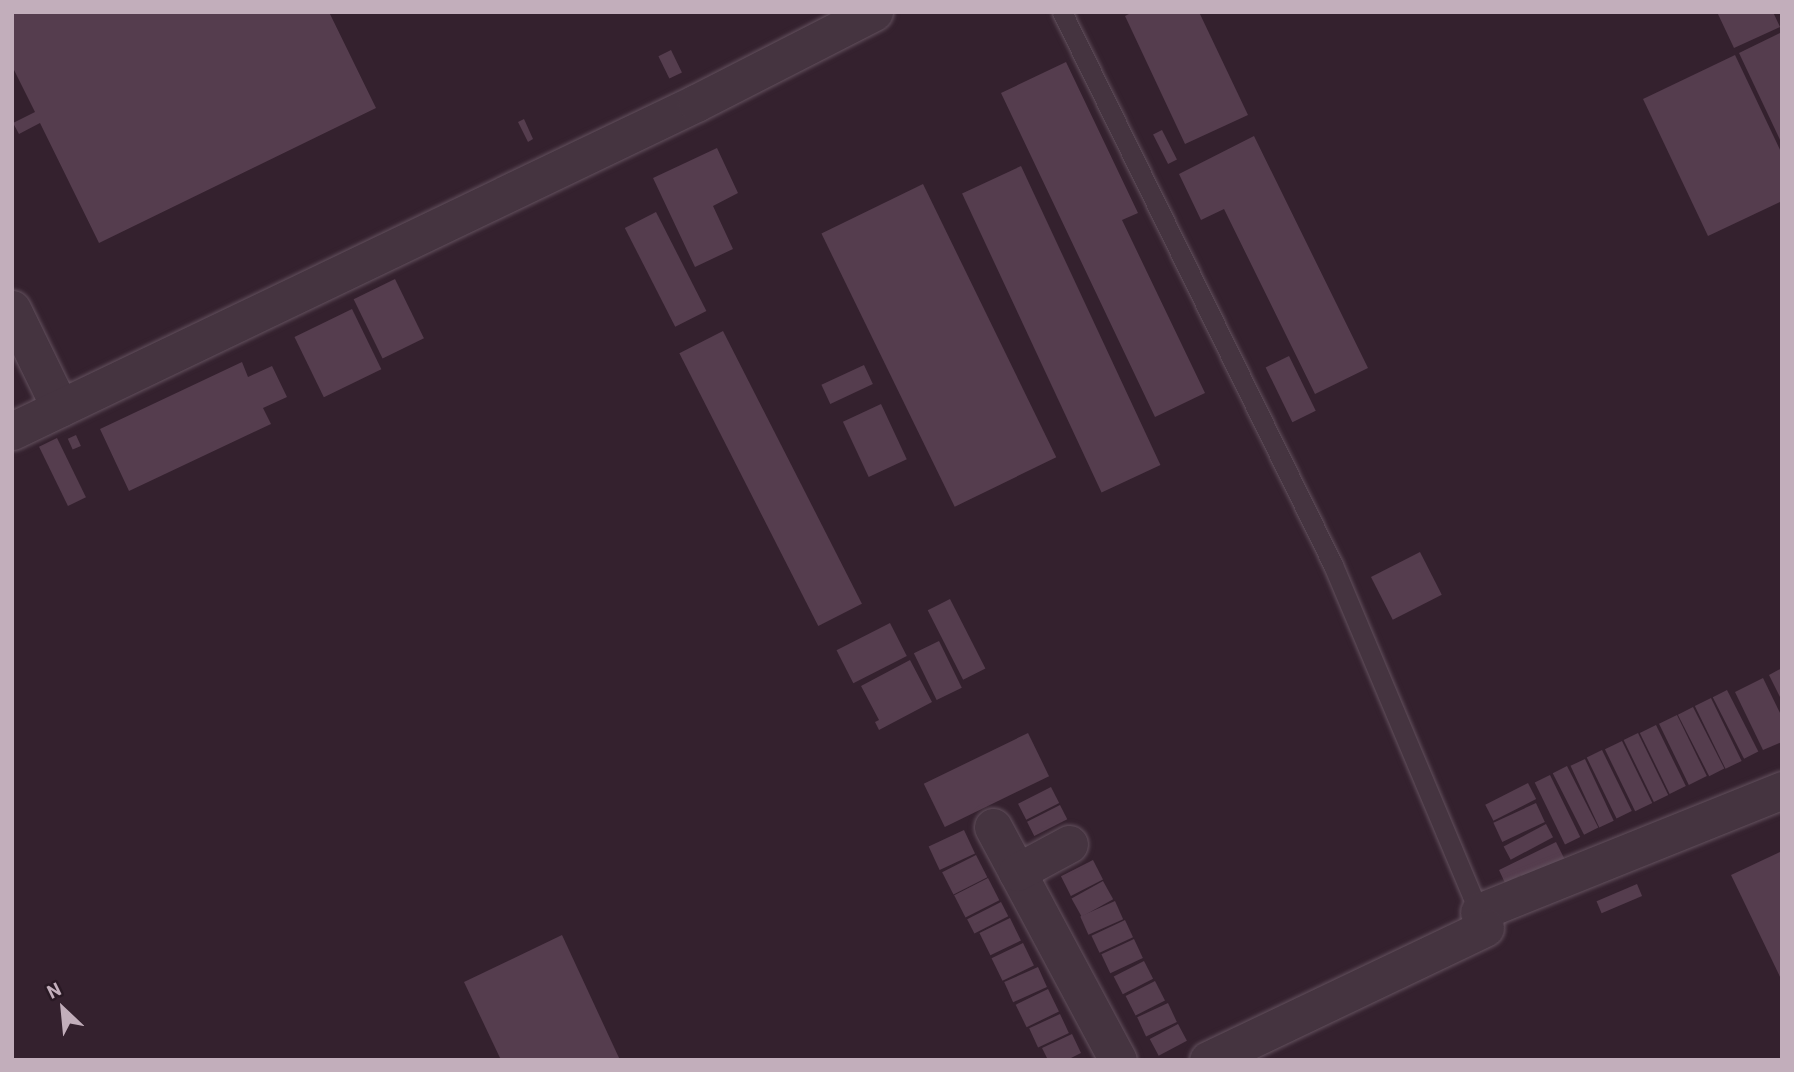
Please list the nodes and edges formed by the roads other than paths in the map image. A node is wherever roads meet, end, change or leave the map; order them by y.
1 (874, 12) edge
2 (1062, 12) edge
3 (12, 309) edge
4 (60, 408) junction
5 (12, 431) edge
6 (1782, 790) edge
7 (993, 827) dead end
8 (1069, 844) dead end
9 (1017, 872) junction
10 (1482, 920) junction
11 (1118, 1060) edge
12 (1208, 1060) edge

1 - 4 street
2 - 10 lane
3 - 4 street
4 - 5 street
6 - 10 street
7 - 9 street
8 - 9 street
9 - 11 street
10 - 12 street

